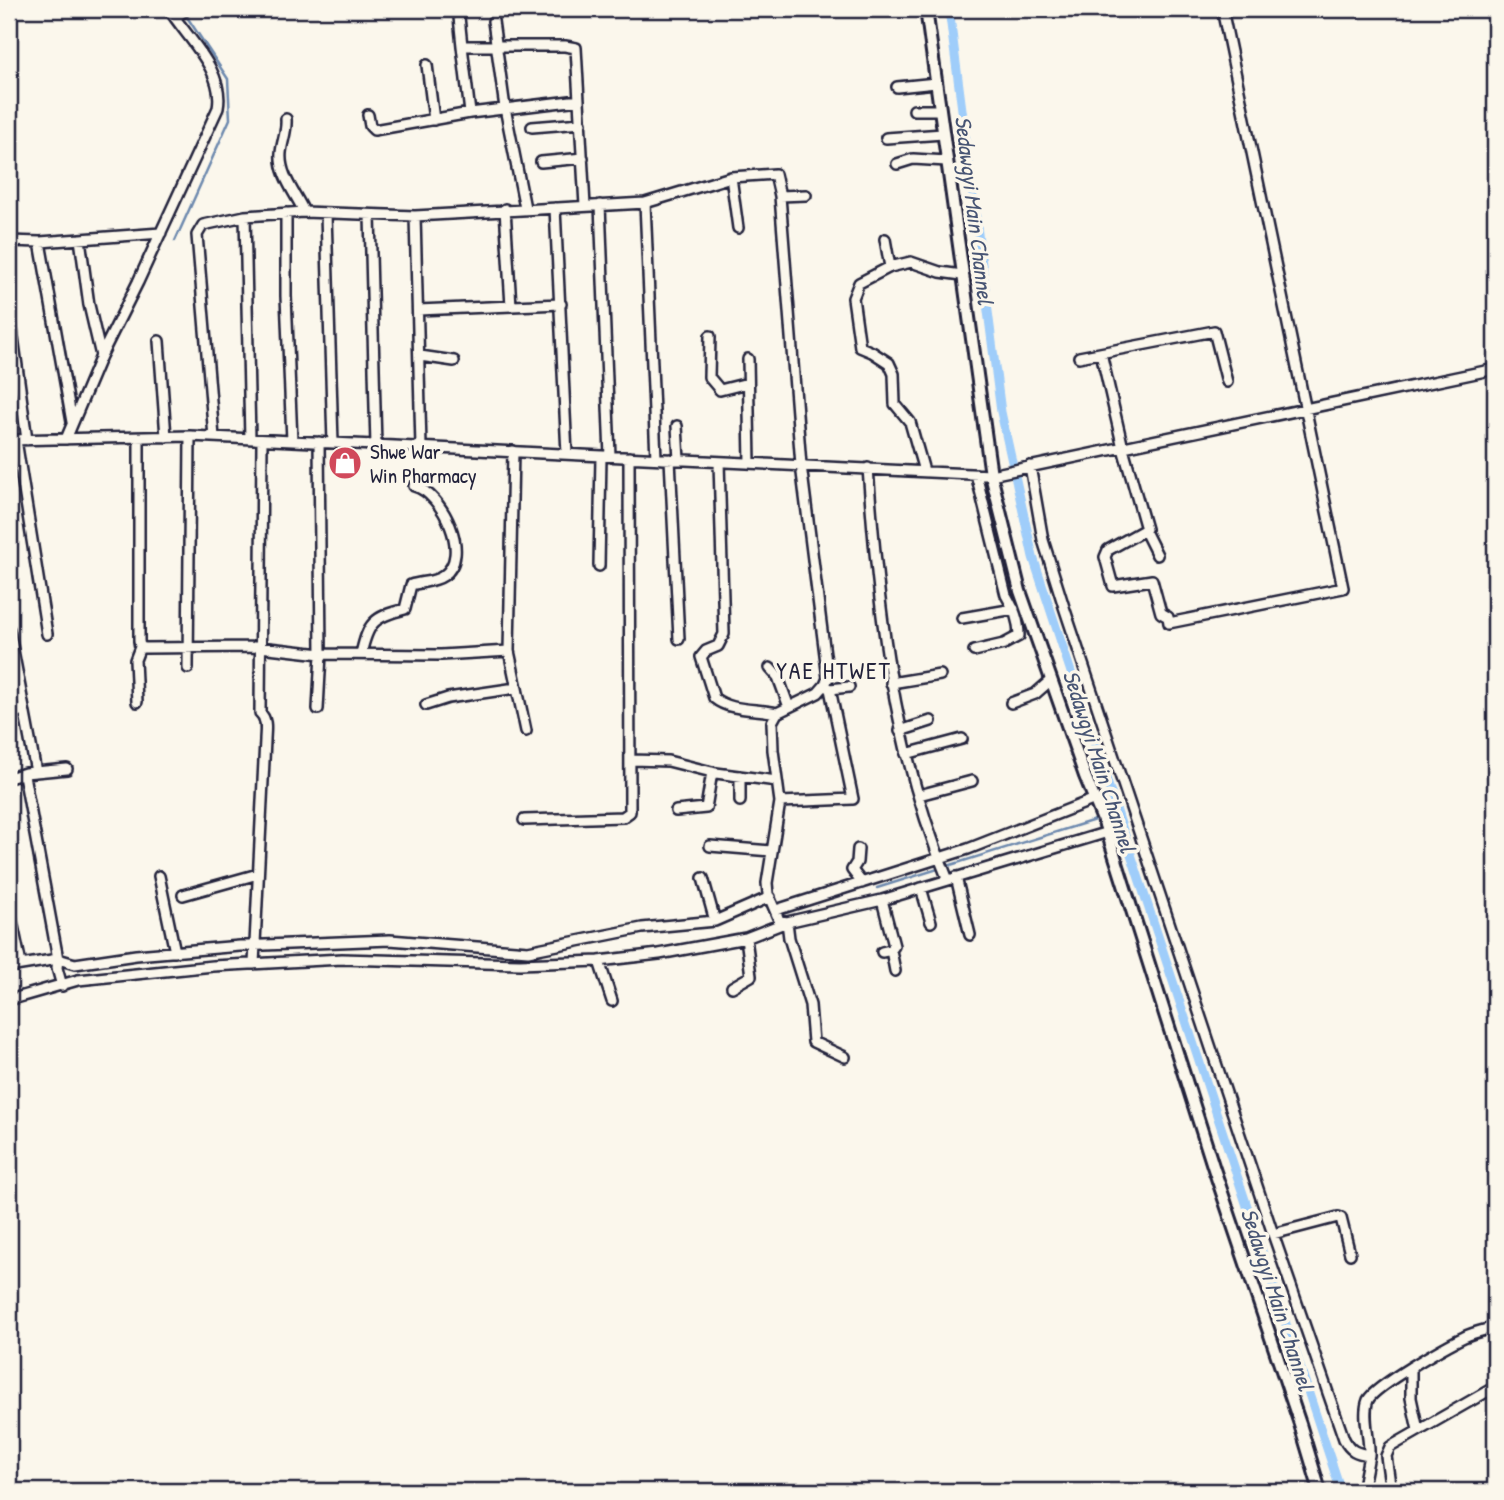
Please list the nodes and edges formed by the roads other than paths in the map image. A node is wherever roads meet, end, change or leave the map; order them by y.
1 (169, 9) edge
2 (926, 9) edge
3 (1222, 9) edge
4 (182, 12) edge
5 (459, 17) dead end
6 (493, 20) dead end
7 (497, 45) junction
8 (462, 46) junction
9 (427, 65) dead end
10 (936, 83) junction
11 (897, 88) dead end
12 (579, 100) junction
13 (505, 108) junction
14 (914, 110) dead end
15 (940, 110) junction
16 (470, 113) junction
17 (368, 115) dead end
18 (286, 119) dead end
19 (435, 120) junction
20 (581, 123) junction
21 (532, 127) dead end
22 (943, 134) junction
23 (886, 138) dead end
24 (583, 158) junction
25 (947, 161) junction
26 (541, 162) dead end
27 (897, 164) dead end
28 (731, 177) junction
29 (806, 195) dead end
30 (780, 196) junction
31 (645, 203) junction
32 (600, 205) junction
33 (585, 206) junction
34 (525, 208) junction
35 (555, 208) junction
36 (505, 209) junction
37 (304, 212) junction
38 (286, 214) junction
39 (326, 214) junction
40 (370, 215) junction
41 (245, 216) junction
42 (415, 216) junction
43 (738, 228) dead end
44 (161, 233) junction
45 (80, 239) junction
46 (886, 239) dead end
47 (9, 241) edge
48 (40, 242) junction
49 (890, 267) junction
50 (961, 275) junction
51 (561, 304) junction
52 (510, 306) junction
53 (9, 307) edge
54 (418, 310) junction
55 (710, 336) dead end
56 (159, 341) dead end
57 (1101, 353) junction
58 (100, 356) junction
59 (420, 356) junction
60 (1079, 357) dead end
61 (748, 359) dead end
62 (454, 361) dead end
63 (1495, 369) edge
64 (1227, 382) dead end
65 (748, 383) junction
66 (1307, 409) junction
67 (72, 422) junction
68 (677, 426) dead end
69 (190, 436) junction
70 (166, 437) junction
71 (214, 437) junction
72 (139, 438) junction
73 (66, 439) junction
74 (250, 439) junction
75 (13, 440) edge
76 (27, 440) junction
77 (262, 440) junction
78 (292, 441) junction
79 (319, 442) junction
80 (333, 443) junction
81 (376, 446) junction
82 (421, 447) junction
83 (1123, 448) junction
84 (513, 451) junction
85 (567, 454) junction
86 (606, 456) junction
87 (629, 457) junction
88 (656, 458) junction
89 (675, 459) junction
90 (719, 461) junction
91 (750, 463) junction
92 (800, 465) junction
93 (1027, 467) junction
94 (868, 468) junction
95 (924, 471) junction
96 (975, 474) junction
97 (995, 474) junction
98 (414, 486) dead end
99 (1145, 531) junction
100 (1157, 555) dead end
101 (599, 566) dead end
102 (1020, 592) junction
103 (1006, 595) junction
104 (1014, 609) junction
105 (962, 618) dead end
106 (9, 629) edge
107 (47, 634) dead end
108 (679, 639) dead end
109 (140, 646) junction
110 (188, 647) junction
111 (260, 648) junction
112 (509, 651) junction
113 (974, 651) dead end
114 (321, 654) junction
115 (361, 654) junction
116 (188, 668) dead end
117 (770, 668) dead end
118 (940, 675) dead end
119 (1051, 680) junction
120 (891, 683) junction
121 (827, 687) junction
122 (849, 687) dead end
123 (516, 688) junction
124 (137, 702) dead end
125 (760, 702) dead end
126 (1011, 703) dead end
127 (426, 705) dead end
128 (789, 707) junction
129 (318, 709) dead end
130 (24, 710) junction
131 (774, 712) junction
132 (9, 714) edge
133 (931, 721) dead end
134 (526, 730) dead end
135 (900, 730) junction
136 (962, 739) dead end
137 (906, 754) junction
138 (631, 760) junction
139 (66, 769) dead end
140 (36, 772) junction
141 (712, 772) junction
142 (24, 775) junction
143 (740, 776) junction
144 (9, 778) edge
145 (777, 781) junction
146 (972, 781) dead end
147 (919, 795) junction
148 (1095, 799) junction
149 (740, 801) dead end
150 (780, 802) junction
151 (676, 811) dead end
152 (524, 820) dead end
153 (1107, 828) junction
154 (710, 846) dead end
155 (858, 849) dead end
156 (771, 851) junction
157 (941, 861) junction
158 (258, 874) junction
159 (159, 876) dead end
160 (703, 878) dead end
161 (950, 878) junction
162 (862, 883) junction
163 (921, 888) junction
164 (183, 895) dead end
165 (770, 897) junction
166 (882, 900) junction
167 (9, 907) edge
168 (780, 917) junction
169 (715, 921) junction
170 (931, 922) dead end
171 (970, 935) dead end
172 (746, 938) junction
173 (425, 944) junction
174 (254, 946) junction
175 (175, 952) junction
176 (421, 961) junction
177 (599, 961) junction
178 (58, 963) junction
179 (21, 964) junction
180 (254, 964) junction
181 (9, 967) edge
182 (895, 971) dead end
183 (62, 983) junction
184 (732, 987) dead end
185 (9, 1000) edge
186 (612, 1001) dead end
187 (845, 1057) dead end
188 (1273, 1234) junction
189 (1350, 1254) dead end
190 (1495, 1327) edge
191 (1411, 1367) junction
192 (1495, 1387) edge
193 (1419, 1430) junction
194 (1369, 1455) junction
195 (1320, 1491) edge
196 (1365, 1491) edge
197 (1391, 1491) edge

1 - 4 street
2 - 10 street
3 - 66 street
4 - 44 street
5 - 8 street
6 - 7 street
7 - 8 street
7 - 12 street
7 - 13 street
8 - 16 street
9 - 19 street
10 - 11 street
10 - 15 street
12 - 13 street
12 - 20 street
13 - 16 street
13 - 34 street
14 - 15 street
15 - 22 street
16 - 19 street
17 - 19 street
18 - 37 street
20 - 21 street
20 - 24 street
22 - 23 street
22 - 25 street
24 - 26 street
24 - 33 street
25 - 27 street
25 - 50 street
28 - 30 street
28 - 31 street
28 - 43 street
29 - 30 street
30 - 92 street
31 - 32 street
31 - 88 street
32 - 33 street
32 - 86 street
33 - 35 street
34 - 35 street
34 - 36 street
35 - 51 street
36 - 42 street
36 - 52 street
37 - 38 street
37 - 39 street
38 - 41 street
38 - 78 street
39 - 40 street
39 - 80 street
40 - 42 street
40 - 81 street
41 - 71 street
41 - 74 street
42 - 54 street
44 - 45 street
44 - 58 street
45 - 48 street
45 - 58 street
46 - 49 street
47 - 48 street
48 - 67 street
49 - 50 street
49 - 95 street
50 - 97 street
51 - 52 street
51 - 85 street
52 - 54 street
53 - 76 street
54 - 59 street
55 - 65 street
56 - 70 street
57 - 60 street
57 - 64 street
57 - 83 street
58 - 67 street
59 - 62 street
59 - 82 street
61 - 65 street
63 - 66 street
65 - 91 street
66 - 83 street
66 - 99 street
67 - 73 street
68 - 89 street
69 - 70 street
69 - 71 street
69 - 110 street
70 - 72 street
71 - 74 street
72 - 73 street
72 - 109 street
73 - 76 street
74 - 77 street
75 - 76 street
75 - 107 street
77 - 78 street
77 - 111 street
78 - 79 street
79 - 80 street
79 - 114 street
80 - 81 street
81 - 82 street
82 - 84 street
83 - 93 street
83 - 99 street
84 - 85 street
84 - 112 street
85 - 86 street
86 - 87 street
86 - 101 street
87 - 88 street
87 - 138 street
88 - 89 street
89 - 90 street
89 - 108 street
90 - 91 street
90 - 131 street
91 - 92 street
92 - 94 street
92 - 121 street
93 - 97 street
93 - 188 street
94 - 95 street
94 - 120 street
95 - 96 street
96 - 97 street
96 - 103 street
97 - 102 street
98 - 115 street
99 - 100 street
102 - 103 street
102 - 119 street
103 - 104 street
104 - 105 street
104 - 113 street
106 - 130 street
109 - 110 street
109 - 124 street
110 - 111 street
110 - 116 street
111 - 114 street
111 - 158 street
112 - 115 street
112 - 123 street
114 - 115 street
114 - 129 street
117 - 128 street
118 - 120 street
119 - 126 street
119 - 148 street
120 - 135 street
121 - 122 street
121 - 128 street
121 - 150 street
123 - 127 street
123 - 134 street
125 - 131 street
128 - 131 street
130 - 132 street
130 - 140 street
131 - 145 street
133 - 135 street
135 - 137 street
136 - 137 street
137 - 147 street
138 - 141 street
138 - 152 street
139 - 140 street
140 - 142 street
141 - 143 street
141 - 151 street
142 - 144 street
142 - 178 street
143 - 145 street
143 - 149 street
145 - 150 street
146 - 147 street
147 - 157 street
148 - 153 street
148 - 157 street
150 - 156 street
153 - 161 street
153 - 195 street
154 - 156 street
155 - 162 street
156 - 165 street
157 - 161 street
157 - 162 street
158 - 164 street
158 - 174 street
159 - 175 street
160 - 169 street
161 - 163 street
161 - 171 street
162 - 168 street
163 - 166 street
163 - 170 street
165 - 168 street
165 - 169 street
166 - 168 street
166 - 182 street
167 - 179 street
168 - 172 street
168 - 187 street
169 - 173 street
172 - 177 street
172 - 184 street
173 - 174 street
173 - 176 street
174 - 175 street
174 - 180 street
175 - 178 street
176 - 177 street
176 - 180 street
177 - 186 street
178 - 179 street
178 - 183 street
179 - 181 street
180 - 183 street
183 - 185 street
188 - 189 street
188 - 194 street
190 - 191 street
191 - 193 street
191 - 194 street
192 - 193 street
193 - 197 street
194 - 196 street

